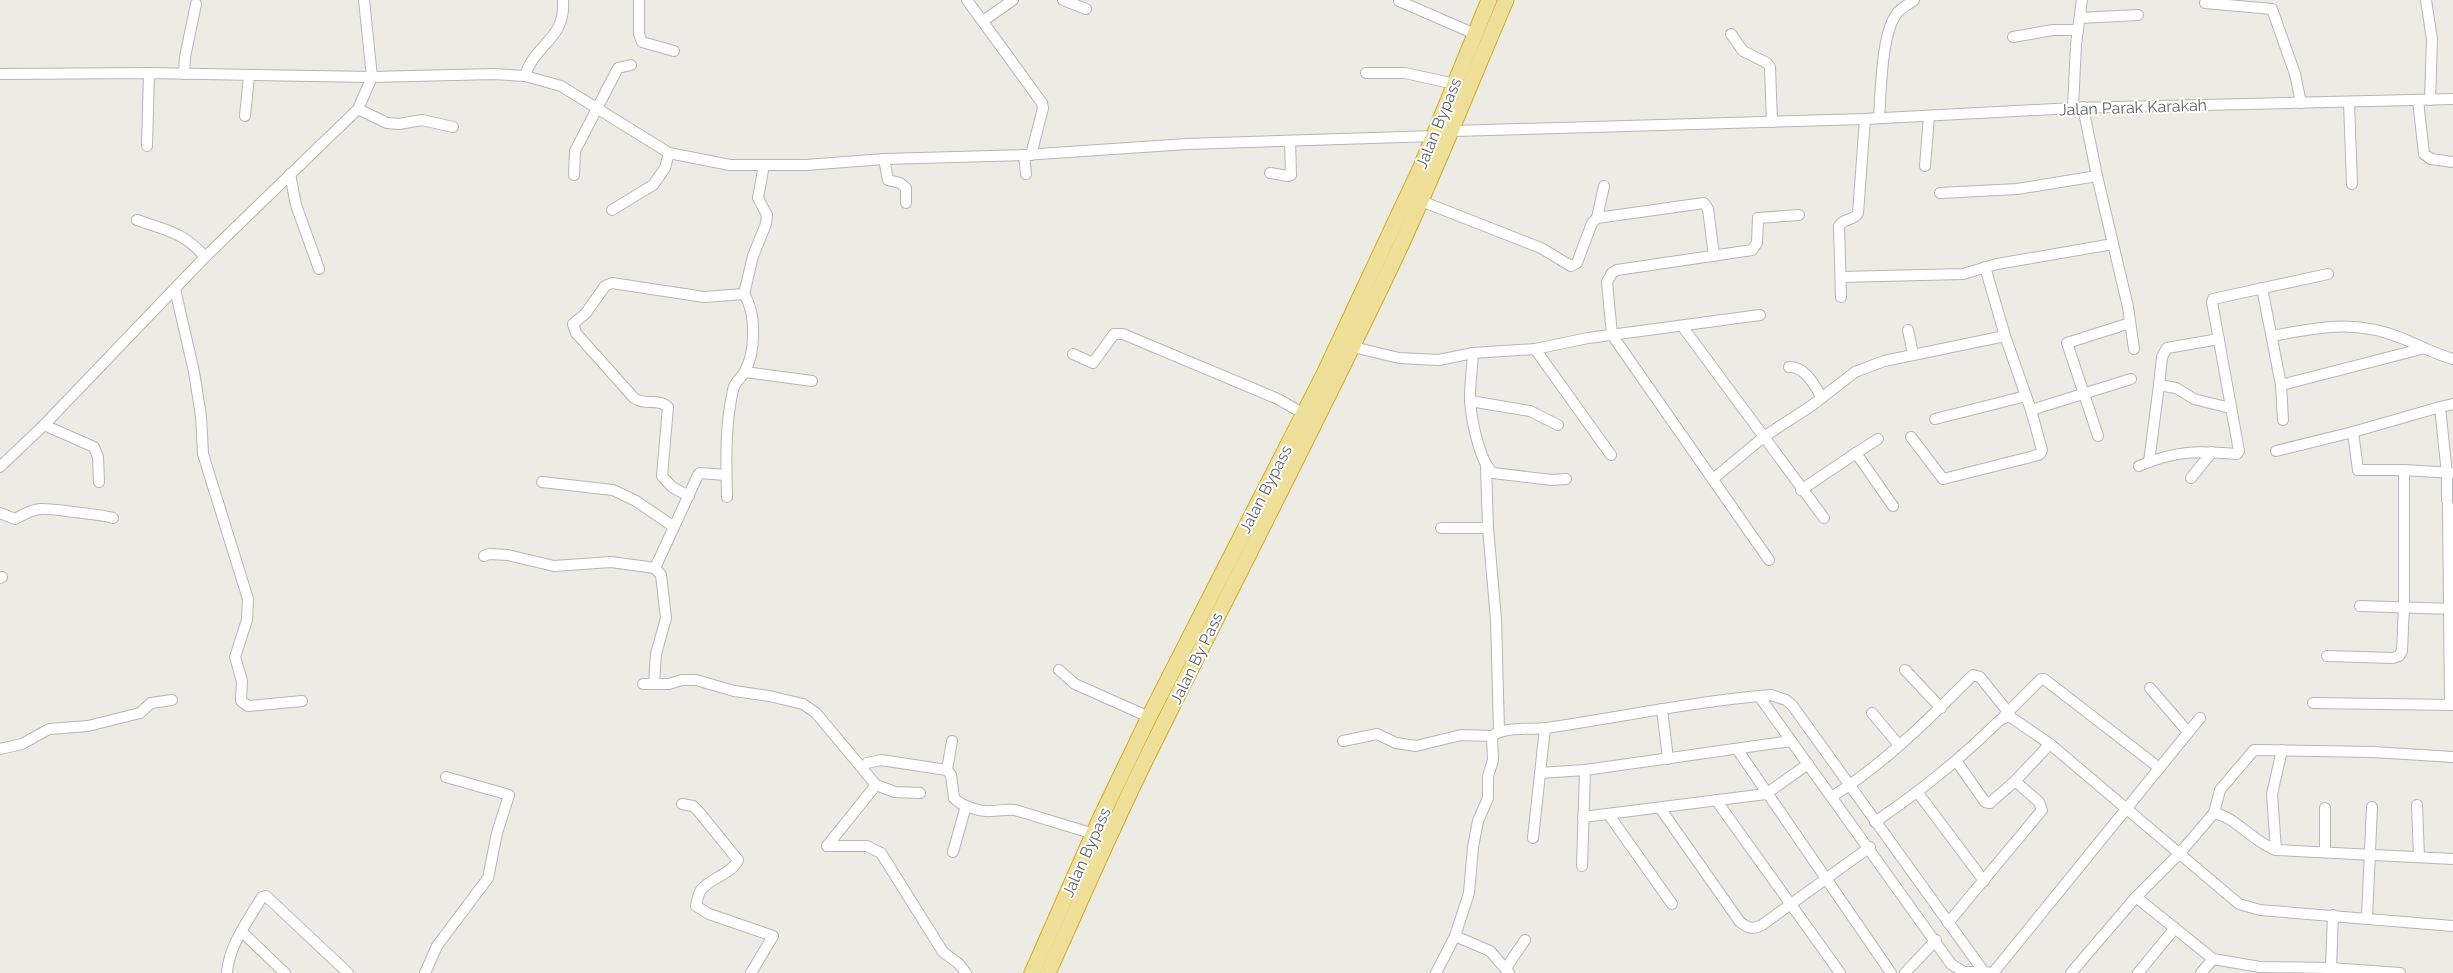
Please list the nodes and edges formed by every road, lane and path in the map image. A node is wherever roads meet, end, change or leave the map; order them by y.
1 (364, 0) edge
2 (563, 0) edge
3 (639, 0) edge
4 (967, 0) edge
5 (1013, 0) edge
6 (1063, 0) edge
7 (1489, 0) edge
8 (1506, 0) edge
9 (1914, 0) edge
10 (2082, 0) edge
11 (2426, 0) edge
12 (1399, 1) edge
13 (2205, 3) dead end
14 (196, 4) dead end
15 (2272, 4) edge
16 (1086, 9) dead end
17 (2138, 15) dead end
18 (2080, 18) junction
19 (983, 21) junction
20 (2078, 30) junction
21 (1475, 34) junction
22 (1731, 34) dead end
23 (2013, 36) dead end
24 (674, 51) dead end
25 (631, 66) dead end
26 (149, 73) junction
27 (1366, 73) dead end
28 (0, 74) edge
29 (184, 74) junction
30 (249, 76) junction
31 (525, 76) junction
32 (372, 78) junction
33 (1454, 84) junction
34 (2453, 99) edge
35 (2418, 100) junction
36 (2430, 100) junction
37 (2301, 103) junction
38 (2349, 103) junction
39 (2078, 108) junction
40 (358, 109) junction
41 (596, 109) junction
42 (245, 116) dead end
43 (1928, 116) junction
44 (1879, 118) junction
45 (1865, 119) junction
46 (1772, 122) junction
47 (453, 127) dead end
48 (1453, 132) junction
49 (1434, 136) junction
50 (1290, 142) junction
51 (147, 146) dead end
52 (669, 153) junction
53 (1028, 155) junction
54 (884, 159) junction
55 (2453, 162) edge
56 (764, 165) junction
57 (1926, 166) dead end
58 (1270, 173) dead end
59 (290, 174) junction
60 (1026, 174) dead end
61 (574, 175) dead end
62 (2096, 176) junction
63 (2352, 184) dead end
64 (1604, 186) dead end
65 (1940, 193) dead end
66 (1421, 201) junction
67 (906, 203) dead end
68 (612, 210) dead end
69 (1799, 216) dead end
70 (1597, 218) junction
71 (137, 220) dead end
72 (2113, 244) junction
73 (1714, 256) junction
74 (205, 257) junction
75 (1985, 267) junction
76 (319, 269) dead end
77 (2328, 274) dead end
78 (1841, 277) junction
79 (2262, 288) junction
80 (174, 289) junction
81 (744, 294) junction
82 (1841, 297) dead end
83 (1760, 315) dead end
84 (2130, 323) junction
85 (1682, 326) junction
86 (1908, 330) dead end
87 (1612, 336) junction
88 (2004, 336) junction
89 (2272, 336) junction
90 (2219, 339) junction
91 (1353, 347) junction
92 (1535, 349) junction
93 (2134, 349) dead end
94 (2422, 349) junction
95 (1473, 353) junction
96 (1073, 354) dead end
97 (1914, 354) junction
98 (2453, 359) edge
99 (1789, 367) dead end
100 (745, 372) junction
101 (2131, 379) dead end
102 (812, 381) dead end
103 (2159, 385) junction
104 (2282, 385) junction
105 (2084, 394) junction
106 (2026, 396) junction
107 (1822, 398) junction
108 (1470, 401) junction
109 (2453, 404) edge
110 (2440, 407) junction
111 (2230, 408) junction
112 (2032, 410) junction
113 (1304, 414) junction
114 (1935, 419) dead end
115 (2283, 420) dead end
116 (44, 425) junction
117 (1558, 425) dead end
118 (2353, 432) junction
119 (1765, 436) junction
120 (2098, 436) dead end
121 (1911, 437) dead end
122 (1878, 438) dead end
123 (2276, 451) dead end
124 (2212, 452) junction
125 (1856, 453) junction
126 (1612, 455) dead end
127 (0, 467) edge
128 (1486, 467) junction
129 (2404, 470) junction
130 (726, 474) junction
131 (2450, 474) edge
132 (2191, 478) dead end
133 (1566, 479) dead end
134 (1713, 479) junction
135 (99, 482) dead end
136 (542, 482) dead end
137 (1801, 490) junction
138 (689, 496) junction
139 (727, 497) dead end
140 (1893, 506) dead end
141 (0, 513) edge
142 (112, 518) dead end
143 (1824, 518) dead end
144 (674, 526) junction
145 (1441, 528) dead end
146 (1488, 528) junction
147 (484, 556) dead end
148 (1769, 560) dead end
149 (655, 568) junction
150 (2360, 606) dead end
151 (2404, 606) junction
152 (2452, 609) edge
153 (2327, 656) dead end
154 (1059, 670) dead end
155 (1905, 670) dead end
156 (2150, 688) dead end
157 (1760, 696) junction
158 (172, 700) dead end
159 (302, 701) dead end
160 (2313, 703) dead end
161 (2451, 705) edge
162 (1941, 708) junction
163 (1662, 709) junction
164 (1153, 710) junction
165 (1171, 711) junction
166 (1872, 713) dead end
167 (2004, 716) junction
168 (2200, 718) dead end
169 (1545, 728) junction
170 (2188, 732) junction
171 (1495, 733) junction
172 (952, 740) dead end
173 (1343, 741) dead end
174 (1791, 741) junction
175 (2050, 744) junction
176 (1898, 745) junction
177 (0, 749) edge
178 (1737, 749) junction
179 (2282, 750) junction
180 (2453, 757) edge
181 (1668, 759) junction
182 (1958, 762) junction
183 (867, 763) dead end
184 (1808, 764) junction
185 (2158, 767) junction
186 (947, 770) junction
187 (1585, 770) junction
188 (1540, 773) junction
189 (446, 777) dead end
190 (2015, 781) junction
191 (876, 785) junction
192 (1850, 786) junction
193 (920, 793) dead end
194 (1918, 793) junction
195 (1766, 794) junction
196 (1833, 796) junction
197 (1716, 800) junction
198 (682, 804) dead end
199 (2417, 805) dead end
200 (966, 806) junction
201 (2372, 807) dead end
202 (1660, 808) junction
203 (2325, 808) dead end
204 (2125, 809) junction
205 (2214, 813) junction
206 (1609, 815) junction
207 (1583, 817) junction
208 (1875, 822) junction
209 (1094, 834) junction
210 (1533, 838) dead end
211 (1870, 847) junction
212 (2276, 850) junction
213 (2325, 851) junction
214 (953, 852) dead end
215 (2180, 854) junction
216 (2370, 854) junction
217 (2419, 857) junction
218 (2453, 859) edge
219 (1582, 866) dead end
220 (1827, 878) junction
221 (1984, 881) junction
222 (2136, 897) junction
223 (1672, 904) dead end
224 (1790, 904) junction
225 (2333, 915) junction
226 (2367, 917) junction
227 (1948, 923) junction
228 (2453, 926) edge
229 (2175, 928) junction
230 (242, 932) junction
231 (1455, 936) junction
232 (1526, 940) dead end
233 (1936, 940) junction
234 (2213, 959) junction
235 (1508, 970) edge
236 (2258, 970) edge
237 (2329, 970) edge
238 (1964, 972) edge
239 (1990, 972) edge
240 (227, 973) edge
241 (285, 973) edge
242 (348, 973) edge
243 (426, 973) edge
244 (751, 973) edge
245 (966, 973) edge
246 (1032, 973) edge
247 (1048, 973) edge
248 (1436, 973) edge
249 (1840, 973) edge
250 (1892, 973) edge
251 (1905, 973) edge
252 (2070, 973) edge
253 (2138, 973) edge
254 (2201, 973) edge
255 (2400, 973) edge

1 - 32 street
2 - 31 street
3 - 24 street
4 - 19 street
5 - 19 street
6 - 16 street
7 - 21 highway, Jalan Bypass
8 - 48 highway, Jalan Bypass
9 - 44 street
10 - 18 street
11 - 36 street
12 - 21 street
13 - 15 street
14 - 29 street
15 - 37 street
17 - 18 street
18 - 20 street
19 - 53 street
20 - 23 street
20 - 39 street
21 - 33 highway, Jalan Bypass
22 - 46 street
25 - 41 street
26 - 28 street, Jalan Parak Karakah
26 - 29 street, Jalan Parak Karakah
26 - 51 street
27 - 33 street
29 - 30 street, Jalan Parak Karakah
30 - 32 street, Jalan Parak Karakah
30 - 42 street
31 - 32 street, Jalan Parak Karakah
31 - 41 street, Jalan Parak Karakah
32 - 40 street
33 - 49 highway, Jalan Bypass
34 - 36 street, Jalan Parak Karakah
35 - 36 street, Jalan Parak Karakah
35 - 38 street, Jalan Parak Karakah
35 - 55 street
37 - 38 street, Jalan Parak Karakah
37 - 39 street, Jalan Parak Karakah
38 - 63 street
39 - 43 street, Jalan Parak Karakah
39 - 62 street
40 - 47 street
40 - 59 street
41 - 52 street, Jalan Parak Karakah
41 - 61 street
43 - 44 street, Jalan Parak Karakah
43 - 57 street
44 - 45 street, Jalan Parak Karakah
45 - 46 street, Jalan Parak Karakah
45 - 78 street
46 - 48 street, Jalan Parak Karakah
48 - 49 street, Jalan Parak Karakah
48 - 66 highway, Jalan Bypass
49 - 50 street, Jalan Parak Karakah
49 - 113 highway, Jalan Bypass
50 - 53 street, Jalan Parak Karakah
50 - 58 street
52 - 56 street, Jalan Parak Karakah
52 - 68 street
53 - 54 street, Jalan Parak Karakah
53 - 60 street
54 - 56 street, Jalan Parak Karakah
54 - 67 street
56 - 81 street
59 - 74 street
59 - 76 street
62 - 65 street
62 - 72 street
64 - 70 street
66 - 70 street
66 - 91 highway, Jalan Bypass
69 - 73 street
70 - 73 street
71 - 74 street
72 - 75 street
72 - 84 street
73 - 87 street
74 - 80 street
75 - 78 street
75 - 88 street
77 - 79 street
78 - 82 street
79 - 89 street
79 - 90 street
80 - 116 street
80 - 159 street
81 - 100 street
81 - 138 street
83 - 85 street
84 - 93 street
84 - 105 street
85 - 87 street
85 - 119 street
86 - 97 street
87 - 92 street
87 - 134 street
88 - 97 street
88 - 106 street
89 - 94 street
89 - 104 street
90 - 103 street
90 - 111 street
91 - 95 street
91 - 165 highway, Jalan By Pass
92 - 95 street
92 - 126 street
94 - 98 street
94 - 104 street
95 - 108 street
96 - 113 street
97 - 107 street
99 - 107 street
100 - 102 street
100 - 130 street
101 - 105 street
103 - 111 street
103 - 124 street
104 - 115 street
105 - 112 street
105 - 120 street
106 - 112 street
106 - 114 street
107 - 119 street
108 - 117 street
108 - 128 street
109 - 110 street
110 - 118 street
110 - 131 street
111 - 124 street
112 - 121 street
113 - 164 highway, Jalan Bypass
116 - 127 street
116 - 135 street
118 - 123 street
118 - 129 street
119 - 134 street
119 - 137 street
122 - 125 street
124 - 132 street
125 - 137 street
125 - 140 street
128 - 133 street
128 - 146 street
129 - 131 street
129 - 151 street
130 - 138 street
130 - 139 street
131 - 152 street
134 - 148 street
136 - 144 street
137 - 143 street
138 - 144 street
141 - 142 street
144 - 149 street
145 - 146 street
146 - 171 street
147 - 149 street
149 - 191 street
150 - 151 street
151 - 152 street
151 - 153 street
152 - 161 street
154 - 164 street
155 - 162 street
156 - 170 street
157 - 163 street
157 - 174 street
157 - 192 street
158 - 177 street
160 - 161 street
162 - 167 street
162 - 176 street
163 - 169 street
163 - 181 street
164 - 165 highway
164 - 209 highway, Jalan Bypass
165 - 247 highway, Jalan By Pass
166 - 176 street
167 - 175 street
167 - 182 street
167 - 185 street
168 - 170 street
169 - 171 street
169 - 188 street
170 - 185 street
171 - 173 street
171 - 231 street
172 - 186 street
174 - 178 street
174 - 184 street
175 - 190 street
175 - 204 street
176 - 192 street
178 - 181 street
178 - 195 street
179 - 180 street
179 - 205 street
179 - 212 street
181 - 187 street
182 - 190 street
182 - 194 street
183 - 186 street
184 - 195 street
184 - 196 street
185 - 204 street
186 - 200 street
187 - 188 street
187 - 207 street
188 - 210 street
189 - 243 street
190 - 221 street
191 - 193 street
191 - 245 street
192 - 196 street
192 - 208 street
194 - 208 street
194 - 221 street
195 - 197 street
195 - 220 street
196 - 211 street
197 - 202 street
197 - 224 street
198 - 244 street
199 - 217 street
200 - 209 street
200 - 214 street
201 - 216 street
202 - 206 street
202 - 224 street
203 - 213 street
204 - 215 street
204 - 239 street
205 - 212 street
205 - 215 street
206 - 207 street
206 - 223 street
207 - 219 street
208 - 227 street
209 - 246 highway, Jalan Bypass
211 - 220 street
211 - 233 street
212 - 213 street
213 - 216 street
215 - 222 street
215 - 225 street
216 - 217 street
216 - 226 street
217 - 218 street
220 - 224 street
220 - 250 street
221 - 227 street
222 - 229 street
222 - 252 street
224 - 249 street
225 - 226 street
225 - 237 street
226 - 228 street
227 - 239 street
229 - 234 street
229 - 253 street
230 - 240 street
230 - 241 street
230 - 242 street
231 - 235 street
231 - 248 street
232 - 235 street
233 - 238 street
233 - 251 street
234 - 236 street
234 - 254 street
236 - 237 street
237 - 255 street
238 - 239 street

